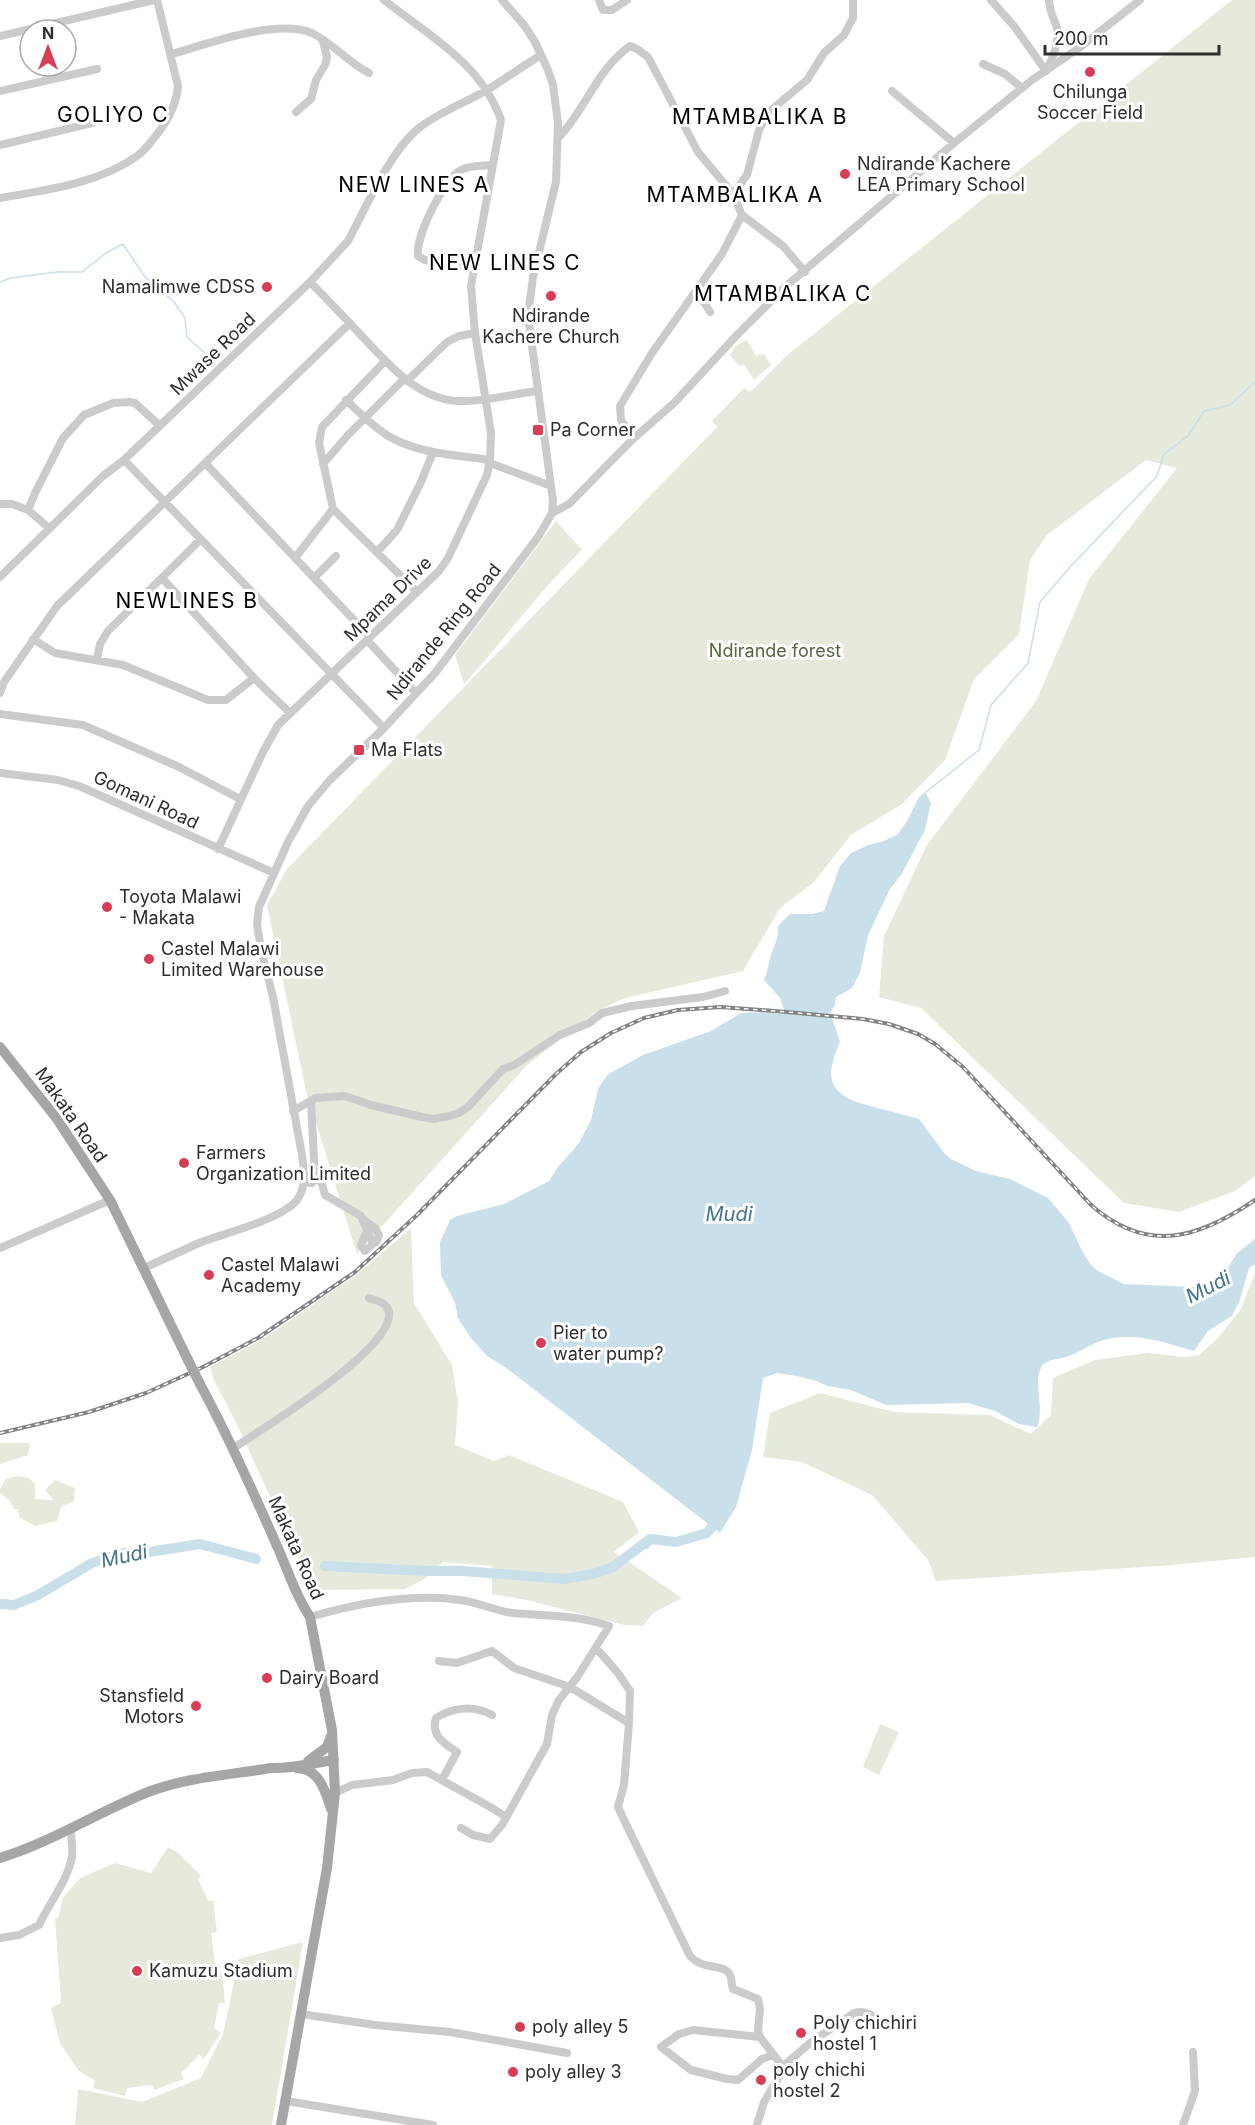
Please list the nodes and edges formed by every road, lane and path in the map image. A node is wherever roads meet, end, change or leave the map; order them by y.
1 (155, 0) edge
2 (384, 0) edge
3 (502, 0) edge
4 (599, 0) edge
5 (627, 0) edge
6 (853, 0) edge
7 (1049, 0) edge
8 (995, 1) edge
9 (1137, 1) edge
10 (78, 20) edge
11 (18, 33) edge
12 (0, 36) edge
13 (323, 42) junction
14 (172, 54) junction
15 (541, 55) junction
16 (983, 64) dead end
17 (97, 69) dead end
18 (1046, 71) junction
19 (78, 73) edge
20 (369, 73) dead end
21 (54, 78) edge
22 (1022, 88) junction
23 (0, 91) edge
24 (486, 91) junction
25 (892, 91) dead end
26 (296, 112) dead end
27 (92, 123) dead end
28 (559, 137) junction
29 (954, 143) junction
30 (0, 145) edge
31 (493, 165) junction
32 (733, 194) junction
33 (0, 198) edge
34 (742, 215) junction
35 (473, 267) junction
36 (805, 272) junction
37 (310, 282) junction
38 (697, 291) junction
39 (710, 312) dead end
40 (350, 323) junction
41 (475, 333) junction
42 (385, 361) junction
43 (405, 380) junction
44 (538, 391) junction
45 (486, 398) junction
46 (346, 400) junction
47 (365, 418) junction
48 (160, 426) junction
49 (633, 440) junction
50 (433, 452) junction
51 (124, 460) junction
52 (490, 461) junction
53 (205, 463) junction
54 (323, 464) junction
55 (551, 486) junction
56 (163, 502) junction
57 (0, 504) edge
58 (333, 509) junction
59 (28, 510) junction
60 (552, 513) junction
61 (48, 528) junction
62 (200, 540) junction
63 (377, 552) junction
64 (336, 556) dead end
65 (295, 558) junction
66 (0, 577) edge
67 (162, 578) junction
68 (315, 578) junction
69 (417, 592) junction
70 (33, 639) junction
71 (368, 639) junction
72 (97, 659) junction
73 (332, 675) junction
74 (254, 678) junction
75 (0, 693) edge
76 (416, 693) junction
77 (290, 713) junction
78 (0, 714) edge
79 (384, 728) junction
80 (0, 773) edge
81 (240, 799) junction
82 (218, 849) junction
83 (274, 873) junction
84 (725, 991) dead end
85 (0, 1047) edge
86 (312, 1100) junction
87 (293, 1111) junction
88 (315, 1173) junction
89 (305, 1182) junction
90 (110, 1200) junction
91 (364, 1221) junction
92 (367, 1232) junction
93 (374, 1244) junction
94 (0, 1248) edge
95 (144, 1268) junction
96 (369, 1298) dead end
97 (232, 1449) junction
98 (310, 1617) junction
99 (596, 1648) junction
100 (439, 1661) dead end
101 (570, 1687) junction
102 (492, 1715) dead end
103 (630, 1723) junction
104 (332, 1730) junction
105 (334, 1760) junction
106 (303, 1764) junction
107 (285, 1768) junction
108 (442, 1780) junction
109 (334, 1792) junction
110 (333, 1815) junction
111 (506, 1817) junction
112 (461, 1828) dead end
113 (71, 1829) junction
114 (0, 1859) edge
115 (0, 1938) edge
116 (301, 2014) junction
117 (877, 2021) dead end
118 (760, 2037) junction
119 (1193, 2052) dead end
120 (567, 2053) dead end
121 (773, 2055) junction
122 (782, 2068) junction
123 (286, 2101) junction
124 (281, 2125) edge
125 (433, 2125) edge
126 (757, 2125) edge
127 (1183, 2125) edge

1 - 10 street
1 - 14 street
2 - 24 street, Mpama Drive
3 - 15 street
4 - 5 street
6 - 32 street
7 - 18 street
8 - 18 street
9 - 18 street
11 - 12 street
13 - 14 street
13 - 20 street
13 - 26 street
14 - 33 street
15 - 24 street, Mwase Road
15 - 28 street
16 - 22 street
17 - 19 street
18 - 22 street
21 - 23 street
22 - 29 street
24 - 31 street, Mpama Drive
24 - 37 street, Mwase Road
25 - 29 street
27 - 30 street
28 - 32 street
28 - 44 street
29 - 36 street
31 - 35 street, Mpama Drive
31 - 35 street
32 - 34 street
34 - 36 street
34 - 38 street
35 - 41 street, Mpama Drive
36 - 49 street
37 - 40 street
37 - 48 street, Mwase Road
38 - 39 street
38 - 49 street
40 - 42 street
40 - 53 street
41 - 43 street
41 - 45 street, Mpama Drive
42 - 43 street
42 - 46 street
43 - 45 street
43 - 47 street
44 - 45 street
44 - 55 street
45 - 52 street, Mpama Drive
46 - 47 street
46 - 54 street
47 - 50 street
47 - 54 street
48 - 51 street, Mwase Road
48 - 59 street
49 - 60 street
50 - 52 street
50 - 63 street
51 - 56 street
51 - 61 street, Mwase Road
52 - 55 street
52 - 69 street, Mpama Drive
53 - 56 street
53 - 65 street
54 - 58 street
55 - 60 street
56 - 62 street
56 - 70 street
57 - 59 street
58 - 63 street
58 - 65 street
59 - 61 street
60 - 76 street, Ndirande Ring Road
61 - 66 street, Mwase Road
62 - 67 street
62 - 73 street
63 - 69 street
64 - 68 street
65 - 68 street
67 - 72 street
67 - 74 street
68 - 71 street
69 - 71 street, Mpama Drive
70 - 72 street
70 - 75 street
71 - 73 street, Mpama Drive
71 - 76 street
72 - 74 street
73 - 77 street, Mpama Drive
73 - 79 street
74 - 77 street
76 - 79 street, Ndirande Ring Road
77 - 81 street, Mpama Drive
78 - 81 street
79 - 83 street, Ndirande Ring Road
80 - 82 street, Gomani Road
81 - 82 street, Mpama Drive
82 - 83 street, Gomani Road
83 - 87 street, Ndirande Ring Road
84 - 86 street
85 - 90 main road, Makata Road
86 - 87 street
86 - 88 street
87 - 89 street, Ndirande Ring Road
88 - 89 street
88 - 91 street
89 - 95 street
90 - 94 street
90 - 95 main road, Makata Road
91 - 92 street
91 - 93 street
92 - 93 street
92 - 93 street
95 - 97 main road, Makata Road, bridge
96 - 97 street
97 - 98 main road, Makata Road
98 - 99 street
98 - 104 main road, Makata Road
99 - 101 street
99 - 103 street
100 - 101 street
101 - 103 street
101 - 111 street
102 - 108 street
103 - 118 street
104 - 105 main road, Makata Road
104 - 106 main road
105 - 106 main road
105 - 109 main road, Makata Road
106 - 107 main road
107 - 110 main road
107 - 113 main road
108 - 109 street
108 - 111 street
109 - 110 main road, Makata Road
110 - 116 main road, Makata Road
111 - 112 street
113 - 114 main road
113 - 115 street
116 - 120 street
116 - 123 main road, Makata Road
117 - 122 street
118 - 121 street
118 - 121 street
119 - 127 street
121 - 122 street
122 - 126 street
123 - 124 main road, Makata Road
123 - 125 street

